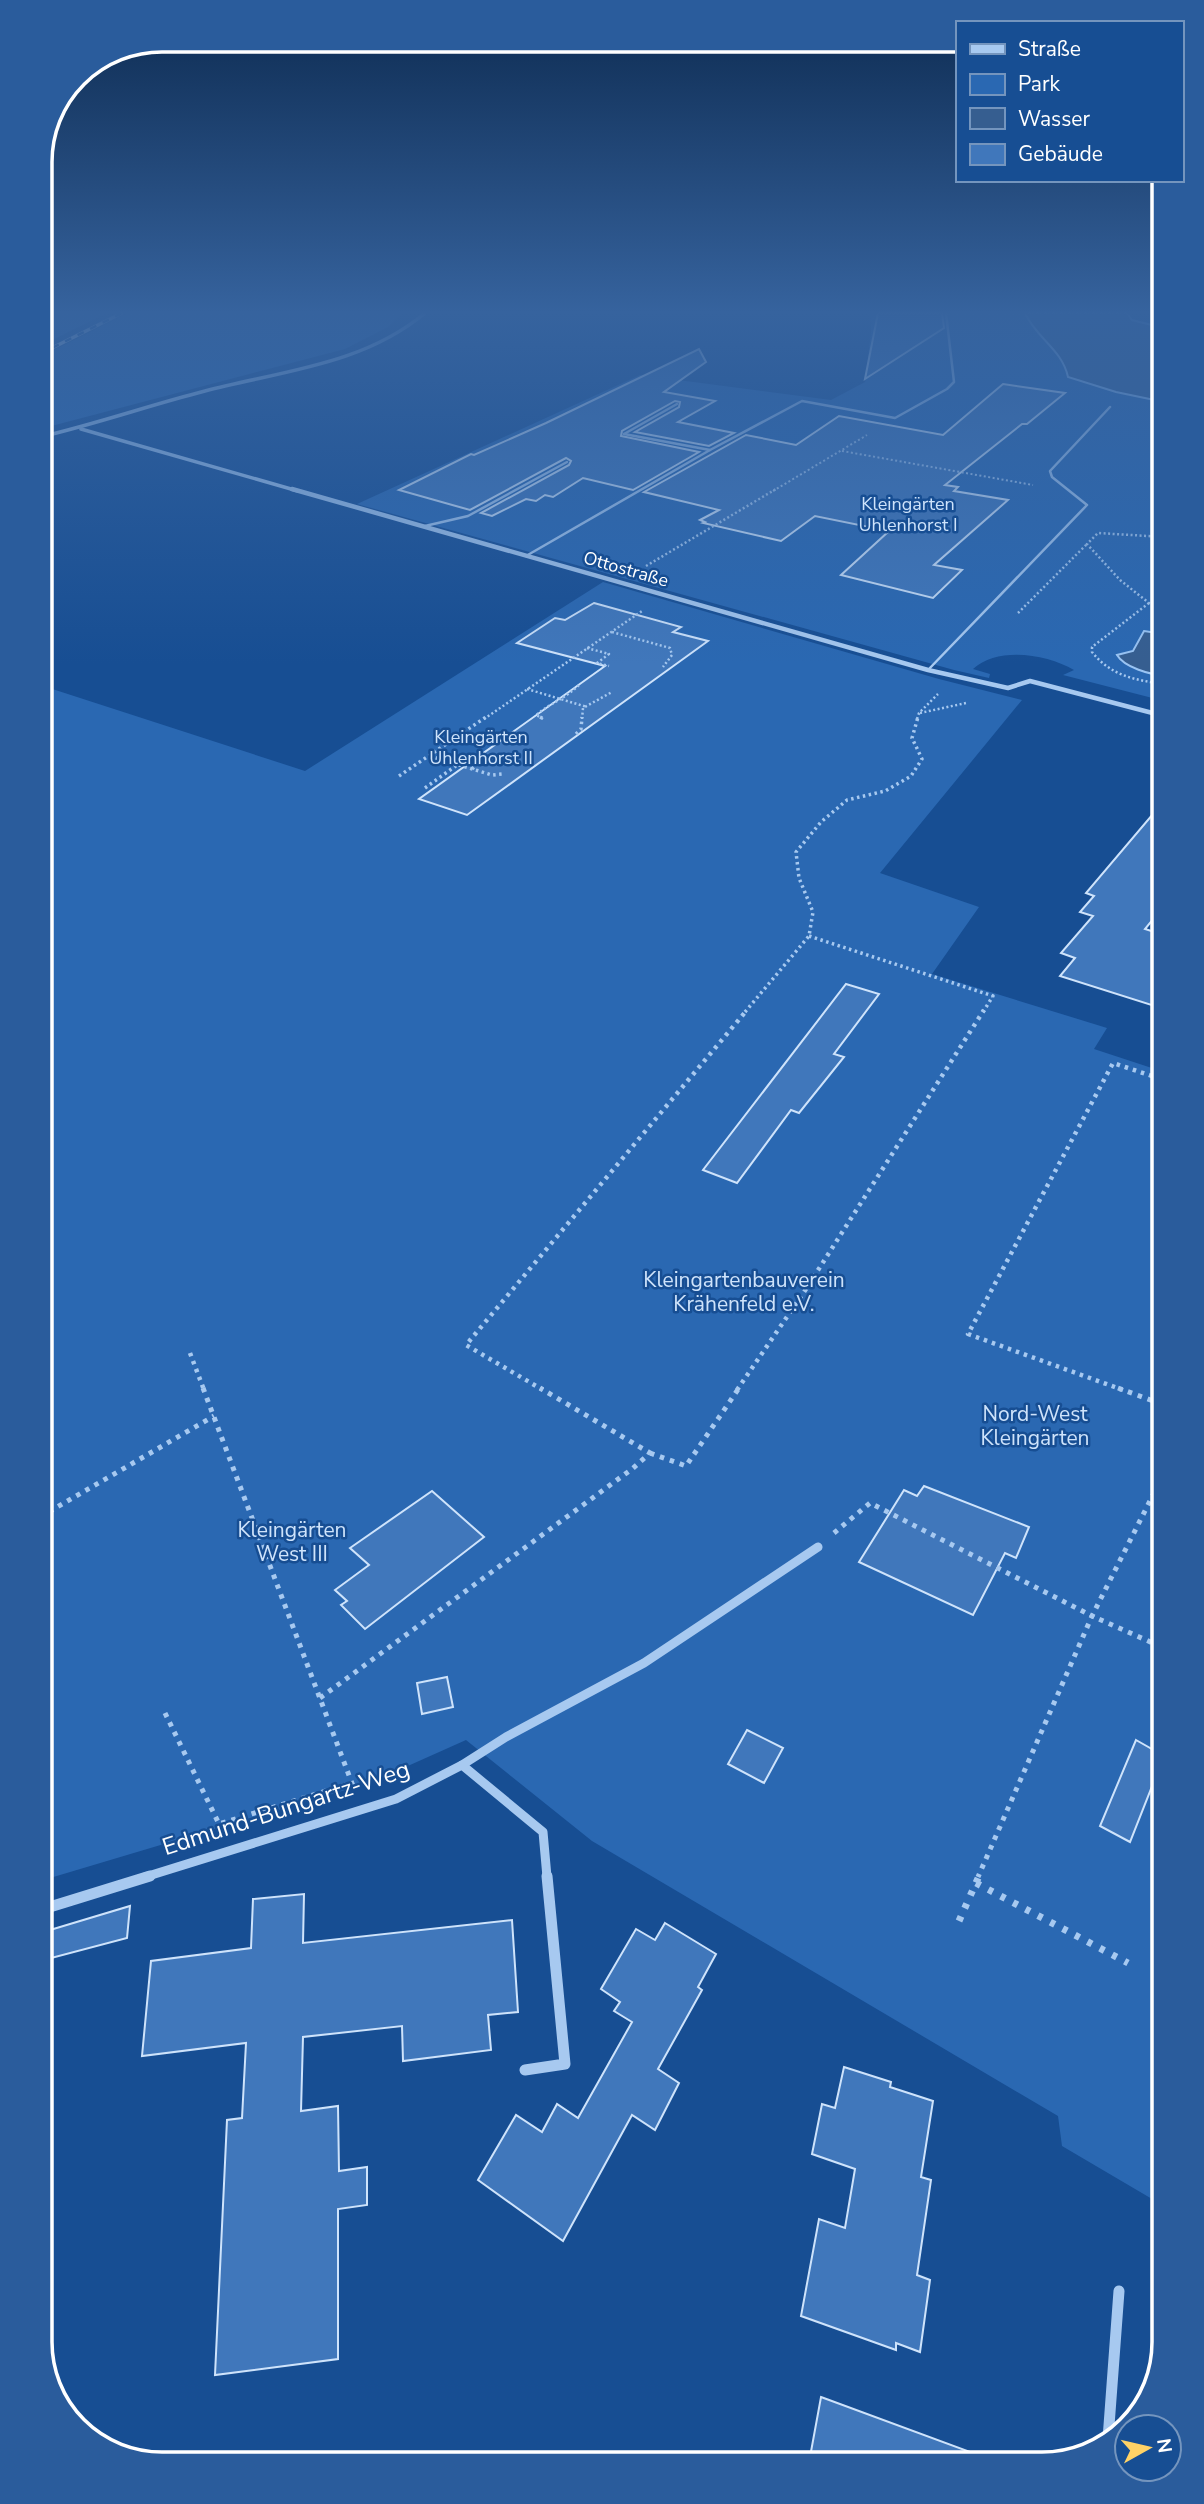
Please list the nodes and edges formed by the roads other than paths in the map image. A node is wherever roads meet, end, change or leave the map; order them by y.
1 (77, 430) edge
2 (84, 430) edge
3 (631, 430) edge
4 (748, 430) edge
5 (1089, 430) edge
6 (53, 434) edge
7 (710, 450) junction
8 (567, 462) dead end
9 (425, 526) junction
10 (526, 556) junction
11 (928, 670) junction
12 (1152, 713) edge
13 (818, 1547) road end
14 (462, 1765) junction
15 (53, 1906) edge
16 (525, 2070) dead end
17 (1119, 2291) dead end
18 (1109, 2429) edge

1 - 6 street
2 - 9 street, Ottostraße
3 - 7 lane
4 - 7 lane
5 - 11 lane
7 - 10 lane
8 - 9 lane
9 - 10 street, Ottostraße
10 - 11 street, Ottostraße
11 - 12 street, Ottostraße
13 - 14 street, Edmund-Bungartz-Weg
14 - 15 street, Edmund-Bungartz-Weg
14 - 16 street
17 - 18 street

